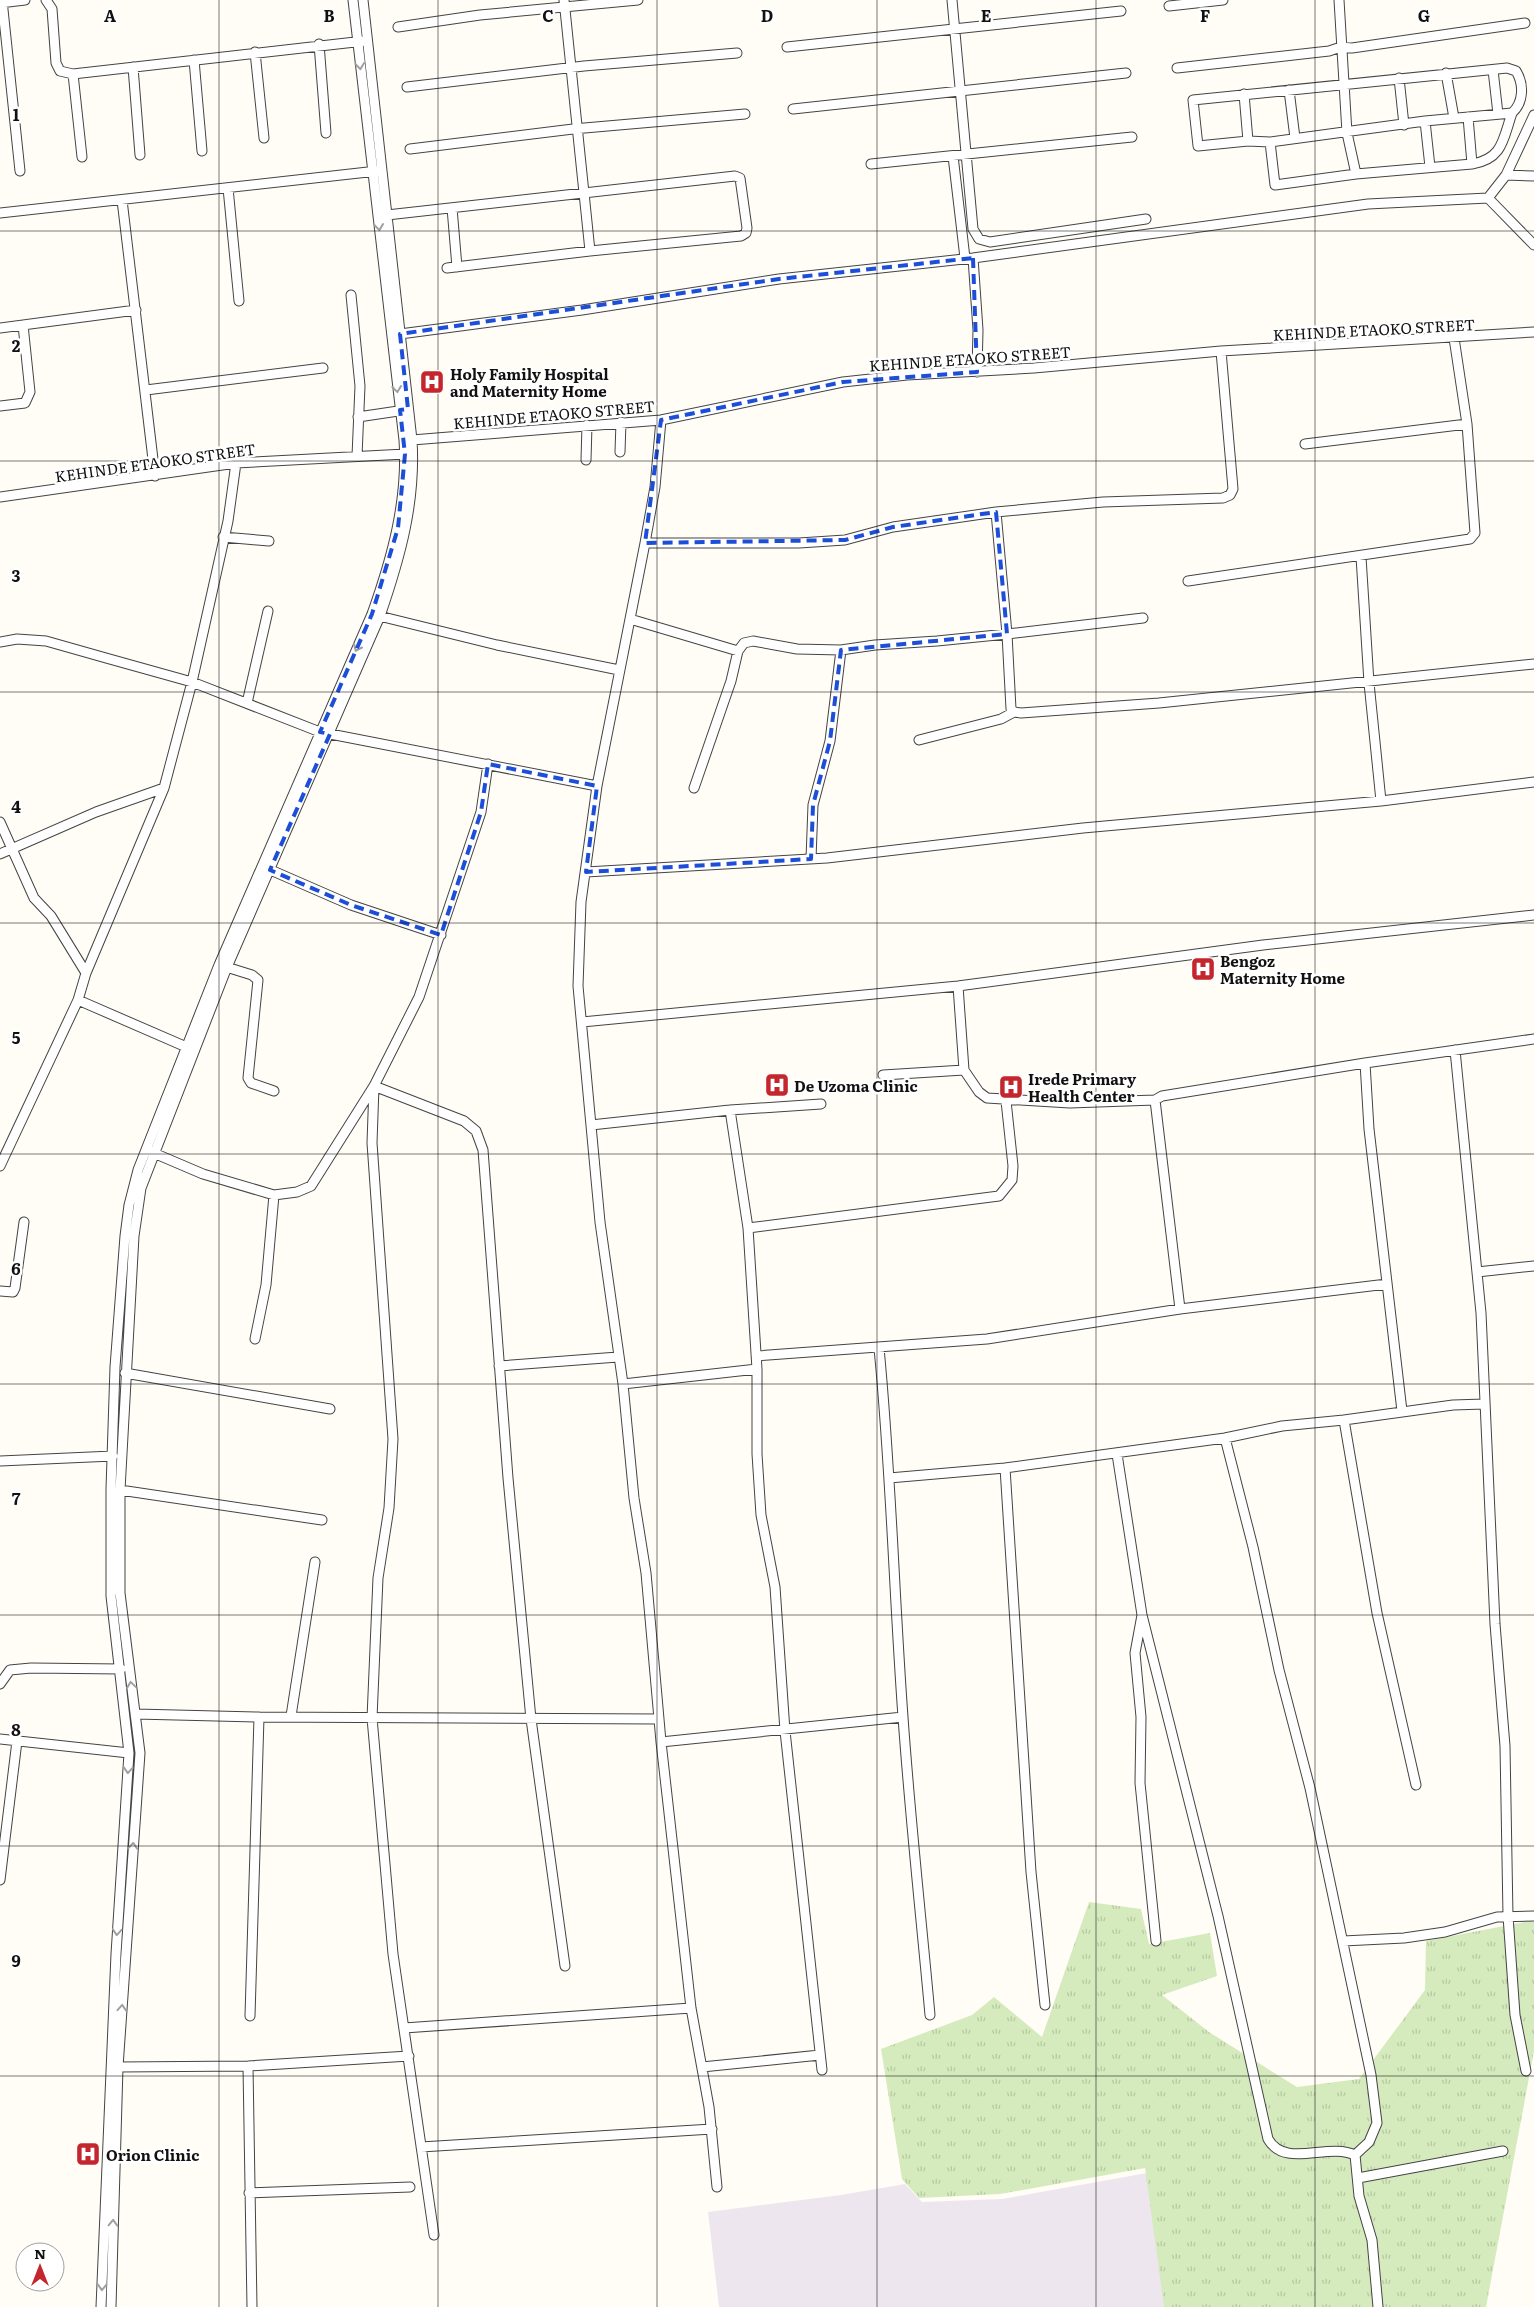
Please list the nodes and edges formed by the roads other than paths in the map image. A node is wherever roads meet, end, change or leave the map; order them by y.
1 (25, 0) edge
2 (46, 0) edge
3 (353, 0) edge
4 (363, 0) edge
5 (638, 0) edge
6 (952, 0) edge
7 (1223, 0) edge
8 (1339, 0) edge
9 (1, 2) edge
10 (565, 3) edge
11 (1169, 6) dead end
12 (1121, 11) dead end
13 (1525, 23) dead end
14 (398, 27) dead end
15 (953, 29) junction
16 (368, 40) junction
17 (358, 41) junction
18 (319, 44) junction
19 (787, 47) dead end
20 (1341, 47) junction
21 (255, 52) junction
22 (737, 52) dead end
23 (194, 60) junction
24 (133, 67) junction
25 (571, 68) junction
26 (1177, 68) dead end
27 (1493, 70) junction
28 (1126, 73) dead end
29 (1446, 73) junction
30 (73, 74) junction
31 (1399, 78) junction
32 (1345, 84) junction
33 (407, 87) dead end
34 (1290, 90) junction
35 (960, 91) junction
36 (1244, 94) junction
37 (375, 109) junction
38 (793, 109) dead end
39 (365, 110) junction
40 (1512, 113) junction
41 (745, 114) dead end
42 (1498, 114) junction
43 (1534, 115) edge
44 (1468, 117) junction
45 (1454, 118) junction
46 (1425, 121) junction
47 (1404, 125) junction
48 (577, 129) junction
49 (326, 133) dead end
50 (1347, 133) junction
51 (1132, 137) dead end
52 (264, 138) dead end
53 (1295, 138) junction
54 (1248, 141) junction
55 (1270, 142) junction
56 (410, 149) dead end
57 (202, 151) dead end
58 (140, 155) dead end
59 (968, 155) junction
60 (953, 156) junction
61 (82, 158) dead end
62 (871, 164) dead end
63 (1472, 164) junction
64 (1430, 167) junction
65 (382, 170) junction
66 (20, 171) dead end
67 (372, 172) junction
68 (1356, 174) junction
69 (1506, 174) junction
70 (1534, 176) edge
71 (228, 188) junction
72 (584, 193) junction
73 (1488, 198) junction
74 (122, 200) junction
75 (452, 208) junction
76 (0, 213) edge
77 (387, 215) junction
78 (1146, 219) dead end
79 (1534, 245) edge
80 (590, 251) junction
81 (969, 258) junction
82 (351, 295) dead end
83 (240, 301) dead end
84 (136, 310) junction
85 (24, 325) junction
86 (0, 328) edge
87 (1534, 332) edge
88 (400, 334) junction
89 (1454, 338) junction
90 (1221, 352) junction
91 (397, 353) junction
92 (323, 368) dead end
93 (977, 372) junction
94 (146, 390) junction
95 (0, 406) edge
96 (404, 410) junction
97 (358, 416) junction
98 (661, 420) junction
99 (621, 422) junction
100 (1467, 424) junction
101 (587, 425) junction
102 (412, 440) junction
103 (1305, 444) dead end
104 (620, 452) dead end
105 (405, 454) junction
106 (357, 456) junction
107 (586, 460) dead end
108 (236, 463) junction
109 (155, 476) junction
110 (0, 497) edge
111 (996, 512) junction
112 (223, 537) junction
113 (269, 540) dead end
114 (645, 543) junction
115 (1361, 557) junction
116 (1188, 581) dead end
117 (268, 611) dead end
118 (376, 615) junction
119 (1143, 618) dead end
120 (630, 619) junction
121 (1007, 634) junction
122 (0, 642) edge
123 (841, 650) junction
124 (738, 651) junction
125 (1534, 664) edge
126 (619, 670) junction
127 (192, 682) junction
128 (1369, 683) junction
129 (247, 703) junction
130 (1014, 712) junction
131 (320, 732) junction
132 (330, 734) junction
133 (919, 740) dead end
134 (488, 764) junction
135 (1534, 782) edge
136 (597, 786) junction
137 (164, 788) junction
138 (694, 788) dead end
139 (1381, 801) junction
140 (0, 822) edge
141 (11, 848) junction
142 (0, 854) edge
143 (811, 858) junction
144 (266, 867) junction
145 (586, 872) junction
146 (1534, 915) edge
147 (441, 935) junction
148 (223, 966) junction
149 (86, 974) junction
150 (958, 986) junction
151 (78, 1000) junction
152 (582, 1022) junction
153 (1534, 1039) edge
154 (190, 1049) junction
155 (1455, 1050) junction
156 (1365, 1063) junction
157 (964, 1070) junction
158 (883, 1075) dead end
159 (374, 1086) junction
160 (274, 1090) dead end
161 (1155, 1100) junction
162 (1006, 1101) junction
163 (821, 1104) dead end
164 (730, 1110) junction
165 (591, 1125) junction
166 (150, 1152) junction
167 (0, 1166) edge
168 (274, 1195) junction
169 (24, 1222) dead end
170 (748, 1228) junction
171 (1534, 1266) edge
172 (1476, 1272) junction
173 (1388, 1284) junction
174 (0, 1291) edge
175 (1180, 1309) junction
176 (255, 1339) dead end
177 (879, 1348) junction
178 (618, 1356) junction
179 (756, 1356) junction
180 (499, 1366) junction
181 (756, 1369) junction
182 (125, 1373) junction
183 (623, 1384) junction
184 (1484, 1404) junction
185 (330, 1410) dead end
186 (1402, 1411) junction
187 (1344, 1420) junction
188 (1225, 1438) junction
189 (1117, 1454) junction
190 (113, 1456) junction
191 (0, 1461) edge
192 (1005, 1468) junction
193 (888, 1478) junction
194 (120, 1490) junction
195 (322, 1520) dead end
196 (315, 1562) dead end
197 (1142, 1615) junction
198 (121, 1670) junction
199 (0, 1684) edge
200 (136, 1714) junction
201 (291, 1716) junction
202 (260, 1717) junction
203 (372, 1718) junction
204 (902, 1718) junction
205 (531, 1719) junction
206 (659, 1719) junction
207 (785, 1731) junction
208 (0, 1739) edge
209 (17, 1741) junction
210 (661, 1742) junction
211 (129, 1753) junction
212 (1416, 1785) dead end
213 (0, 1880) edge
214 (1508, 1916) junction
215 (1534, 1916) edge
216 (1156, 1941) dead end
217 (1343, 1941) junction
218 (566, 1966) dead end
219 (1045, 2005) dead end
220 (691, 2008) junction
221 (930, 2015) dead end
222 (250, 2016) dead end
223 (404, 2028) junction
224 (820, 2055) junction
225 (408, 2056) junction
226 (248, 2066) junction
227 (118, 2067) junction
228 (702, 2067) junction
229 (822, 2070) dead end
230 (1526, 2071) dead end
231 (712, 2129) junction
232 (421, 2147) junction
233 (1503, 2151) dead end
234 (1355, 2155) junction
235 (1358, 2178) junction
236 (410, 2187) dead end
237 (717, 2187) dead end
238 (249, 2193) junction
239 (434, 2234) dead end
240 (108, 2248) junction
241 (101, 2307) edge
242 (111, 2307) edge
243 (252, 2307) edge
244 (1378, 2307) edge

1 - 9 street
2 - 30 street
3 - 17 street
4 - 16 street
5 - 10 street
6 - 15 street
7 - 11 street
8 - 20 street
9 - 66 street
10 - 14 street
10 - 25 street
12 - 15 street
13 - 20 street
15 - 19 street
15 - 35 street
16 - 17 street
16 - 37 street
17 - 18 street
17 -> 39 street
18 - 21 street
18 - 49 street
20 - 26 street
20 - 32 street
21 - 23 street
21 - 52 street
22 - 25 street
23 - 24 street
23 - 57 street
24 - 30 street
24 - 58 street
25 - 33 street
25 - 48 street
27 - 29 street
27 - 40 street
27 - 42 street
28 - 35 street
29 - 31 street
29 - 45 street
30 - 61 street
31 - 32 street
31 - 47 street
32 - 34 street
32 - 50 street
34 - 36 street
34 - 53 street
35 - 38 street
35 - 59 street
36 - 54 street
36 - 54 street
37 - 39 street
37 - 65 street
39 - 67 street
40 - 42 street
40 - 63 street
41 - 48 street
42 - 44 street
43 - 69 street
44 - 45 street
44 - 63 street
45 - 46 street
46 - 47 street
46 - 64 street
47 - 50 street
48 - 56 street
48 - 72 street
50 - 53 street
50 - 68 street
51 - 59 street
53 - 55 street
54 - 55 street
55 - 68 street
59 - 60 street
59 - 78 street
60 - 62 street
60 - 81 street
63 - 64 street
64 - 68 street
65 - 67 street
65 - 77 street
67 - 71 street
67 -> 91 street
69 - 70 street
69 - 73 street
71 - 74 street
71 - 83 street
72 - 75 street
72 - 80 street
72 - 80 street
73 - 79 street
73 - 81 street
74 - 76 street
74 - 84 street
75 - 77 street
75 - 80 street
77 - 88 street
81 - 88 street
81 - 93 street
82 - 97 street
84 - 85 street
84 - 94 street
85 - 86 street
85 - 95 street
87 - 89 street, KEHINDE ETAOKO STREET
88 - 91 street
89 - 90 street, KEHINDE ETAOKO STREET
89 - 100 street
90 - 93 street, KEHINDE ETAOKO STREET
90 - 111 street
91 - 96 street
92 - 94 street
93 - 98 street, KEHINDE ETAOKO STREET
94 - 109 street
96 - 97 street
96 - 102 street
96 - 105 street
97 - 106 street
98 - 99 street, KEHINDE ETAOKO STREET
98 - 114 street
99 - 101 street, KEHINDE ETAOKO STREET
99 - 104 street
100 - 103 street
100 - 115 street
101 - 102 street, KEHINDE ETAOKO STREET
101 - 107 street
102 - 118 street
105 - 106 street, KEHINDE ETAOKO STREET
105 - 118 street
106 - 108 street, KEHINDE ETAOKO STREET
108 - 109 street, KEHINDE ETAOKO STREET
108 - 112 street
109 - 110 street, KEHINDE ETAOKO STREET
111 - 114 street
111 - 121 street
112 - 113 street
112 - 127 street
114 - 120 street
115 - 116 street
115 - 128 street
117 - 129 street
118 - 126 street
118 -> 131 street
118 - 132 street
119 - 121 street
120 - 124 street
120 - 126 street
121 - 123 street
121 - 130 street
122 - 127 street
123 - 124 street
123 - 143 street
124 - 138 street
125 - 128 street
126 - 136 street
127 - 129 street
127 - 137 street
128 - 130 street
128 - 139 street
129 - 131 street
130 - 133 street
131 - 132 street
131 - 144 street
132 - 134 street
132 - 144 street
134 - 136 street
134 - 147 street
135 - 139 street
136 - 145 street
137 - 141 street
137 - 149 street
139 - 143 street
140 - 141 street
141 - 142 street
141 - 149 street
143 - 145 street
144 - 147 street
144 - 148 street
145 - 152 street
146 - 150 street
147 - 159 street
148 - 154 street
148 - 160 street
149 - 151 street
150 - 152 street
150 - 157 street
151 - 154 street
151 - 167 street
152 - 165 street
153 - 155 street
154 - 166 street
155 - 156 street
155 - 172 street
156 - 161 street
156 - 173 street
157 - 158 street
157 - 162 street
159 - 168 street
159 - 180 street
159 - 203 street
161 - 162 street
161 - 175 street
162 - 170 street
163 - 164 street
164 - 165 street
164 - 170 street
165 - 178 street
166 - 168 street
166 - 182 street
166 - 190 street
168 - 176 street
169 - 174 street
170 - 179 street
171 - 172 street
172 - 184 street
173 - 175 street
173 - 186 street
175 - 177 street
177 - 179 street
177 - 193 street
178 - 180 street
178 - 183 street
179 - 181 street
180 - 205 street
181 - 183 street
181 - 207 street
182 - 185 street
182 - 194 street
183 - 206 street
184 - 186 street
184 - 214 street
186 - 187 street
187 - 188 street
187 - 212 street
188 - 189 street
188 - 217 street
189 - 192 street
189 - 197 street
190 - 191 street
190 - 198 street
192 - 193 street
192 - 219 street
193 - 204 street
194 - 195 street
200 -> 194 street
196 - 201 street
197 - 216 street
197 - 234 street
198 - 199 street
198 - 211 street
200 - 202 street
227 -> 200 street
201 - 202 street
201 - 203 street
202 - 222 street
203 - 205 street
203 - 223 street
204 - 207 street
204 - 221 street
205 - 206 street
205 - 218 street
206 - 210 street
207 - 210 street
207 - 224 street
208 - 209 street
209 - 211 street
209 - 213 street
210 - 220 street
211 -> 240 street
214 - 215 street
214 - 217 street
214 - 230 street
217 - 234 street
220 - 223 street
220 - 228 street
223 - 225 street
224 - 228 street
224 - 229 street
225 - 226 street
225 - 232 street
226 - 227 street
226 - 238 street
240 -> 227 street
228 - 231 street
231 - 232 street
231 - 237 street
232 - 239 street
233 - 235 street
234 - 235 street
235 - 244 street
236 - 238 street
238 - 243 street
240 -> 241 street
240 - 242 street

